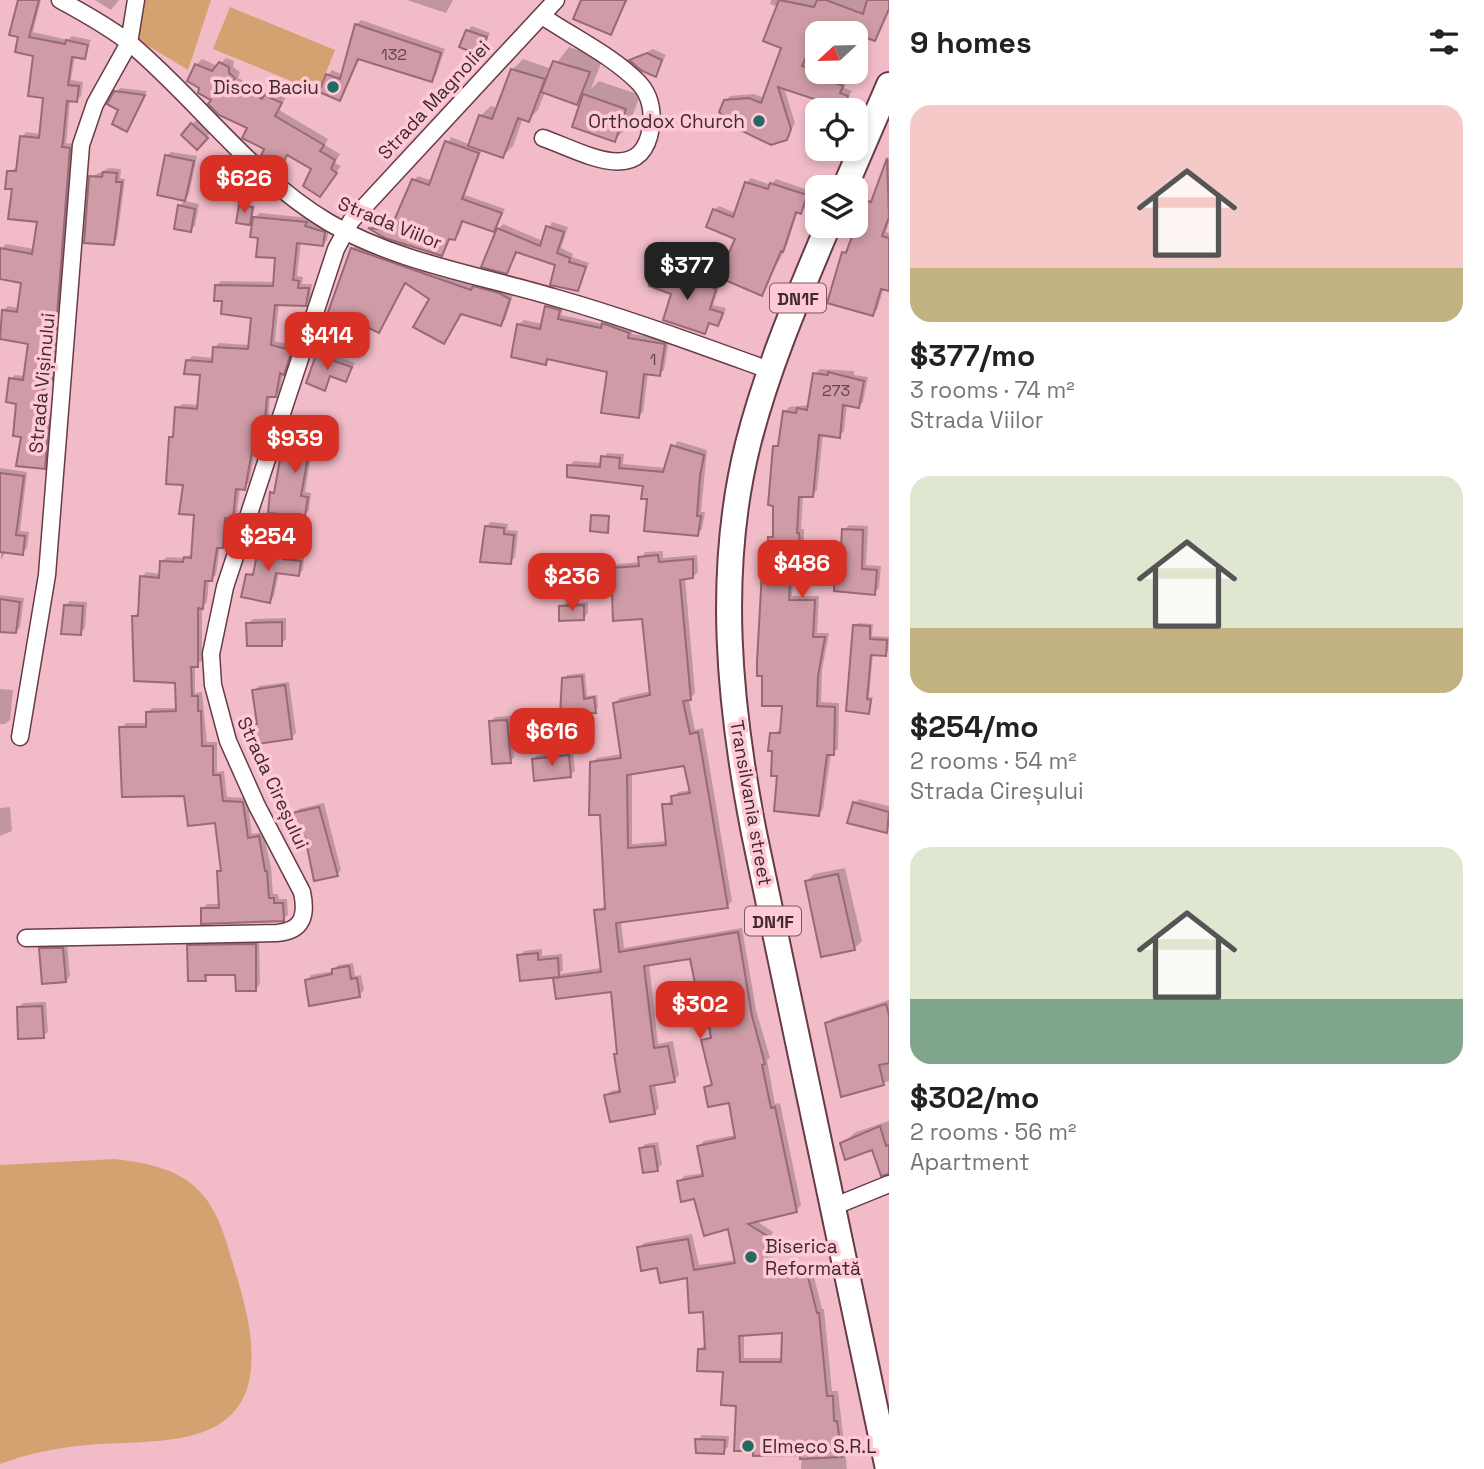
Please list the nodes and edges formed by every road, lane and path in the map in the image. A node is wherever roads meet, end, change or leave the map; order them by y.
1 (60, 0) edge
2 (136, 0) edge
3 (548, 6) edge
4 (129, 43) junction
5 (889, 85) edge
6 (543, 138) dead end
7 (850, 175) edge
8 (344, 231) junction
9 (823, 238) edge
10 (769, 370) junction
11 (20, 737) dead end
12 (26, 938) dead end
13 (889, 1184) edge
14 (830, 1208) junction
15 (887, 1469) edge

1 - 4 street, Strada Viilor
2 - 4 street
3 - 6 street
3 - 8 street, Strada Magnoliei
4 - 8 street, Strada Viilor
4 - 11 street, Strada Vișinului
5 - 7 main road
8 - 10 street, Strada Viilor
8 - 12 street, Strada Cireșului
9 - 10 main road, Transilvania street / DN1F
10 - 14 main road, Transilvania street / DN1F
13 - 14 street
14 - 15 main road, Transilvania street / DN1F

